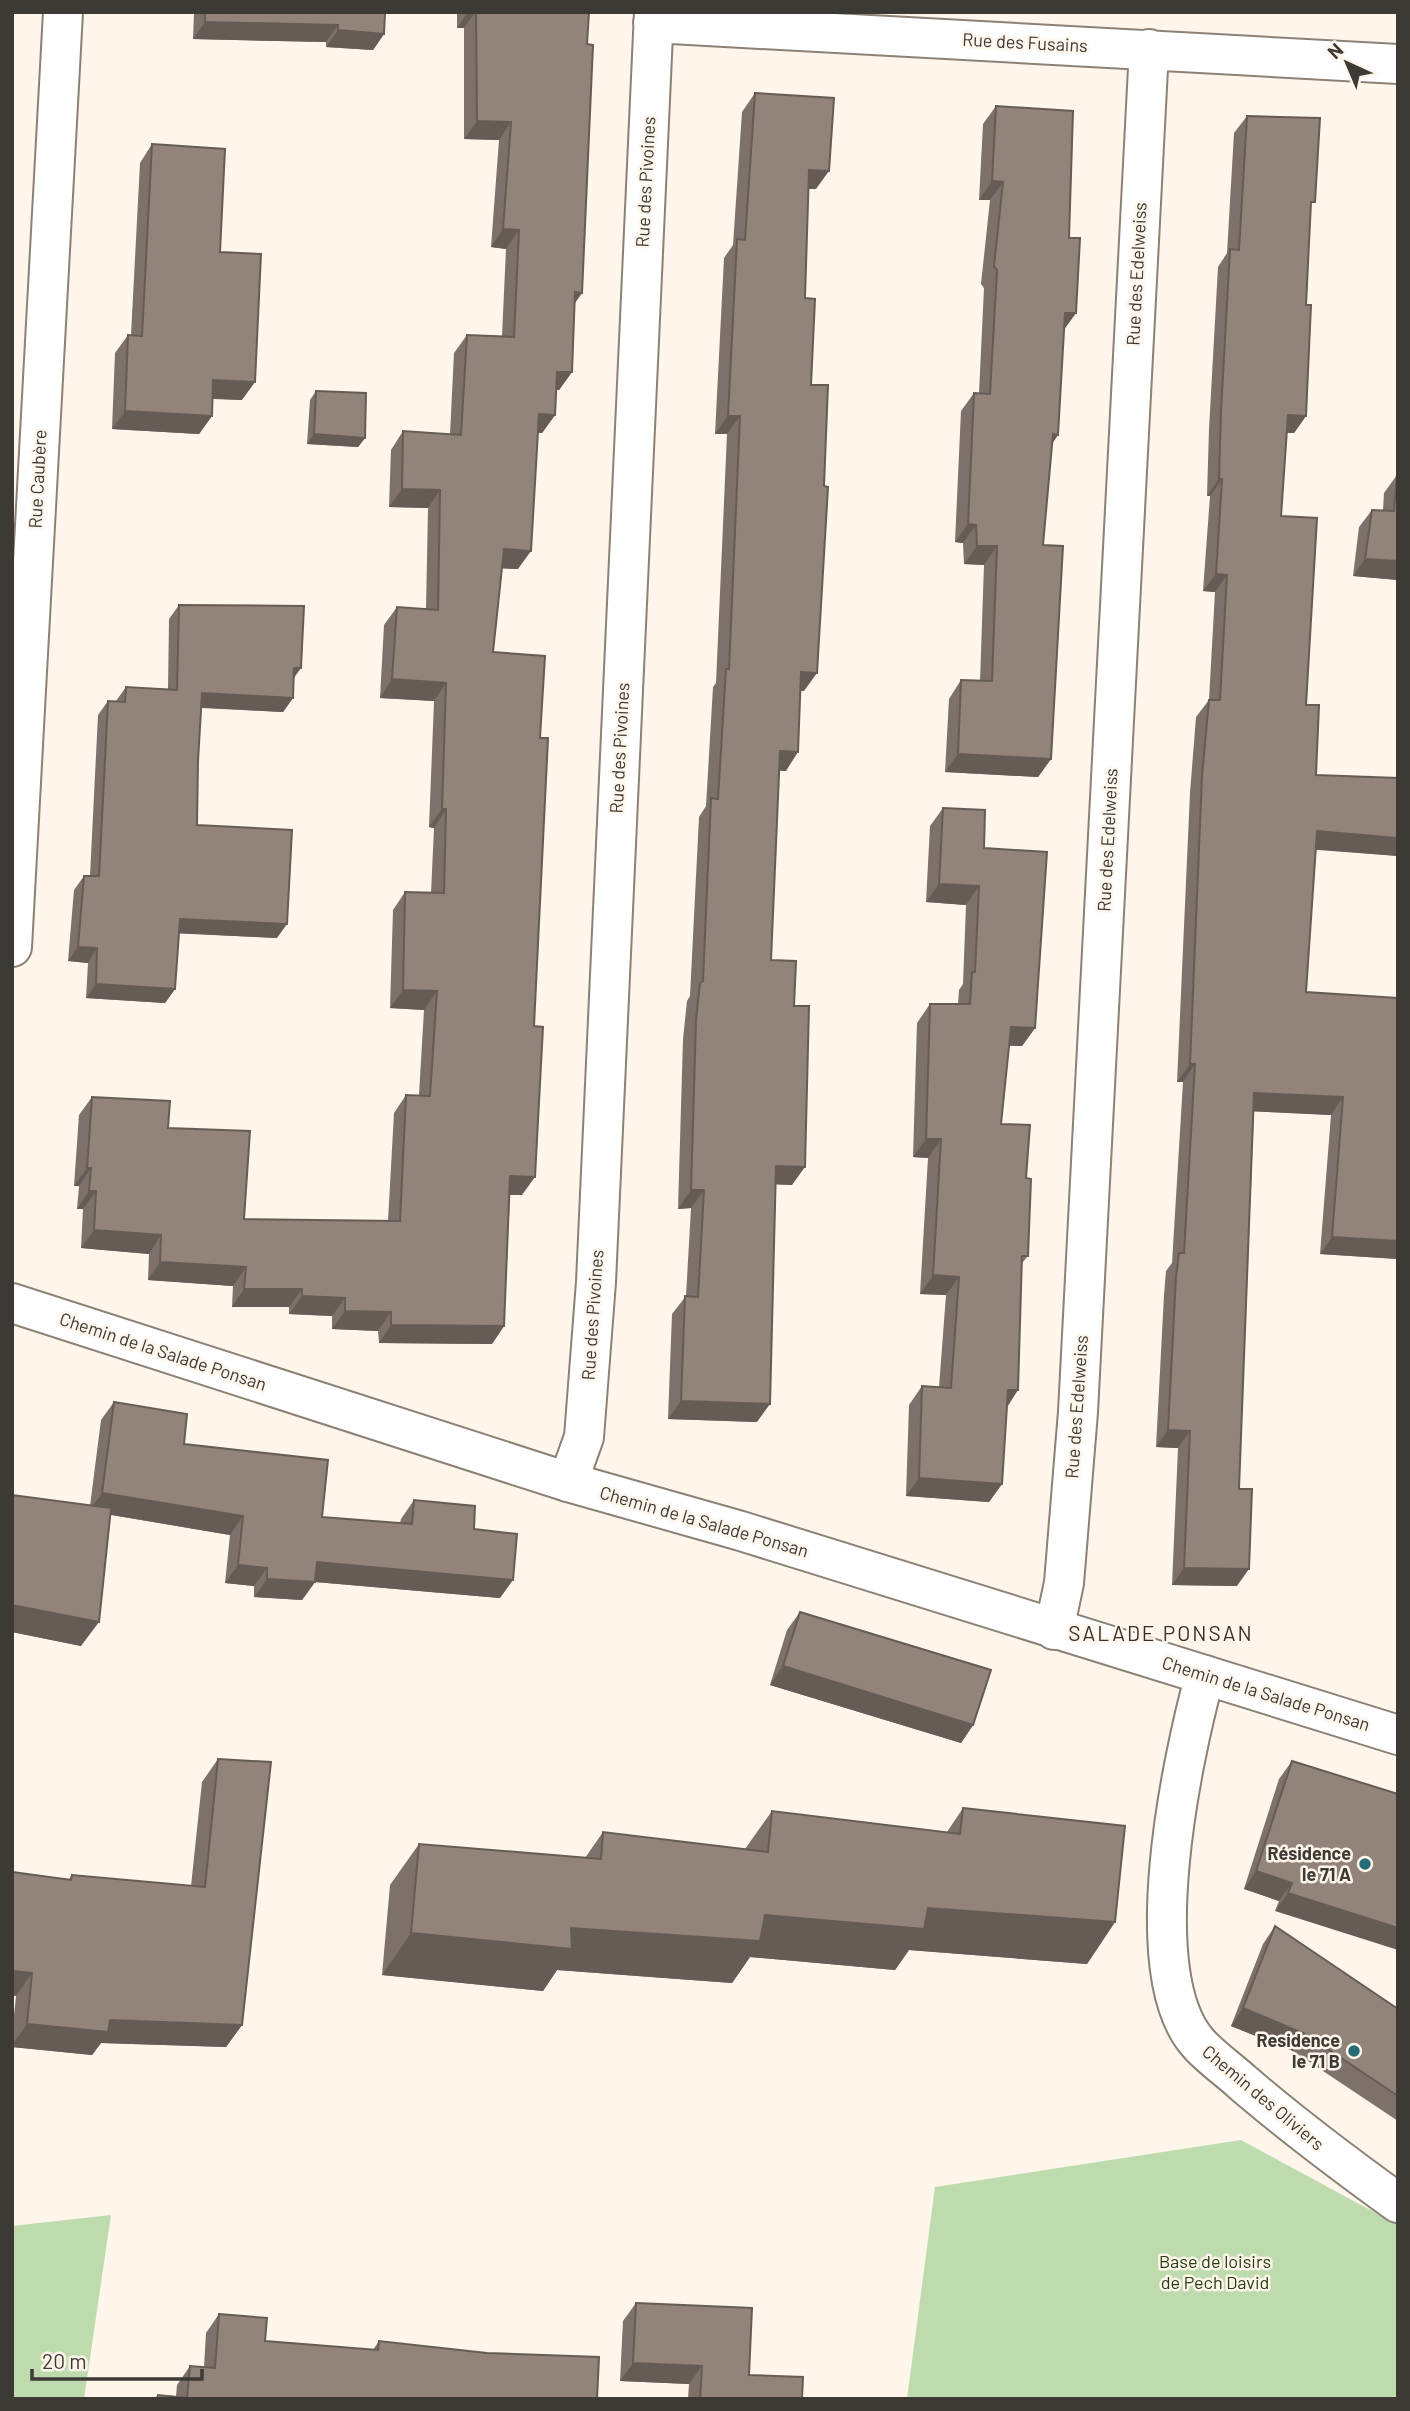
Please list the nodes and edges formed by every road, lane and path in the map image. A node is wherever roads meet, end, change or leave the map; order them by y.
1 (64, 12) edge
2 (653, 18) edge
3 (1149, 49) junction
4 (1398, 64) edge
5 (12, 947) edge
6 (12, 1303) edge
7 (568, 1482) junction
8 (1055, 1630) junction
9 (1205, 1675) junction
10 (1398, 1735) edge
11 (1398, 2203) edge

1 - 5 street, Rue Caubère
2 - 3 street, Rue des Fusains
2 - 7 street, Rue des Pivoines
3 - 4 street, Rue des Fusains
3 - 8 street, Rue des Edelweiss
6 - 7 street, Chemin de la Salade Ponsan
7 - 8 street, Chemin de la Salade Ponsan
8 - 9 street, Chemin de la Salade Ponsan
9 - 10 street, Chemin de la Salade Ponsan
9 - 11 street, Chemin des Oliviers

